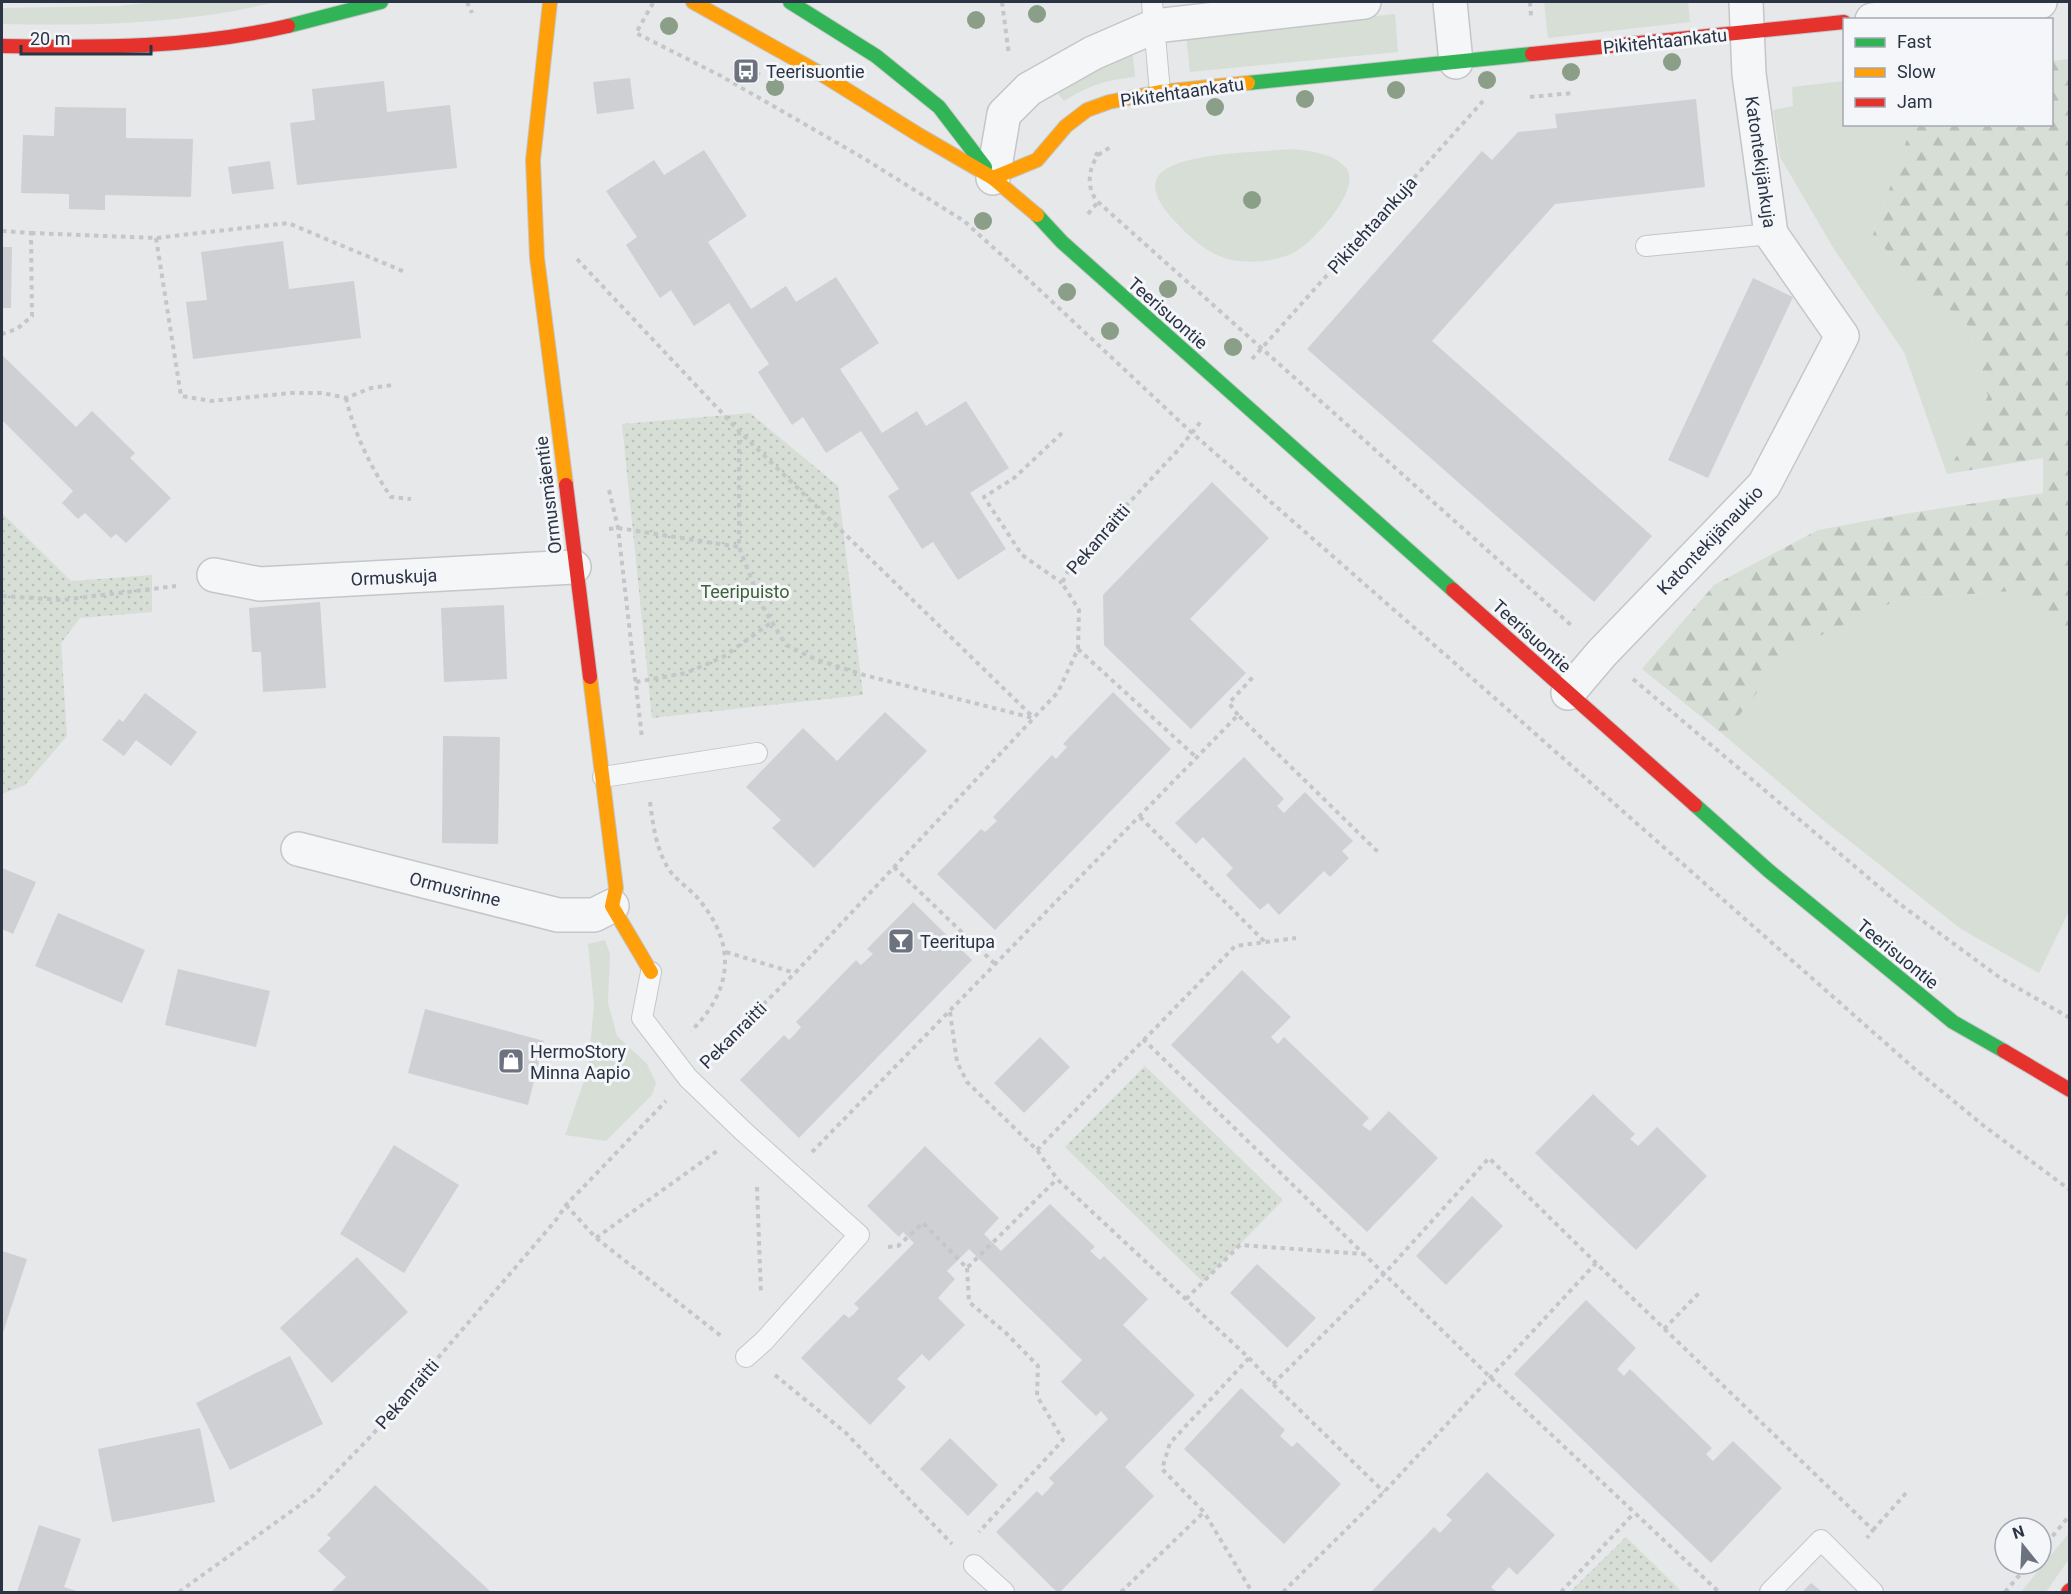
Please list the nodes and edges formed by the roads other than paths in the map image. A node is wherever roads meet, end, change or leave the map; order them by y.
1 (381, 2) edge
2 (550, 2) edge
3 (693, 2) edge
4 (790, 2) edge
5 (1364, 2) edge
6 (1450, 2) edge
7 (2040, 2) edge
8 (1154, 14) edge
9 (1747, 17) edge
10 (1891, 18) edge
11 (1843, 22) edge
12 (2, 46) edge
13 (1456, 62) junction
14 (1160, 92) junction
15 (993, 178) junction
16 (1770, 234) junction
17 (1646, 246) dead end
18 (1842, 336) joint
19 (574, 567) junction
20 (214, 574) road end
21 (1568, 693) junction
22 (757, 753) dead end
23 (603, 777) junction
24 (297, 849) dead end
25 (612, 906) junction
26 (651, 972) joint
27 (2070, 1090) edge
28 (746, 1357) road end
29 (967, 1559) road end
30 (1004, 1593) edge
31 (1770, 1593) edge
32 (1873, 1593) edge

1 - 12 main road
2 - 19 main road, Ormusmäentie
3 - 15 main road, Teerisuontie
4 - 15 main road, Teerisuontie
5 - 8 street
6 - 13 street
7 - 10 street
8 - 14 lane
8 - 15 street
9 - 11 main road, Pikitehtaankatu
9 - 13 main road, Pikitehtaankatu
9 - 16 street, Katontekijänkuja
13 - 14 main road, Pikitehtaankatu
14 - 15 main road, Pikitehtaankatu
15 - 21 main road, Teerisuontie
16 - 17 lane
16 - 18 street, Katontekijänkuja
18 - 21 street, Katontekijänaukio
19 - 20 street, Ormuskuja
19 - 23 main road, Ormusmäentie
21 - 27 main road, Teerisuontie
22 - 23 lane
23 - 25 main road, Ormusmäentie
24 - 25 street, Ormusrinne
25 - 26 main road
26 - 28 lane
29 - 30 lane
31 - 32 lane

